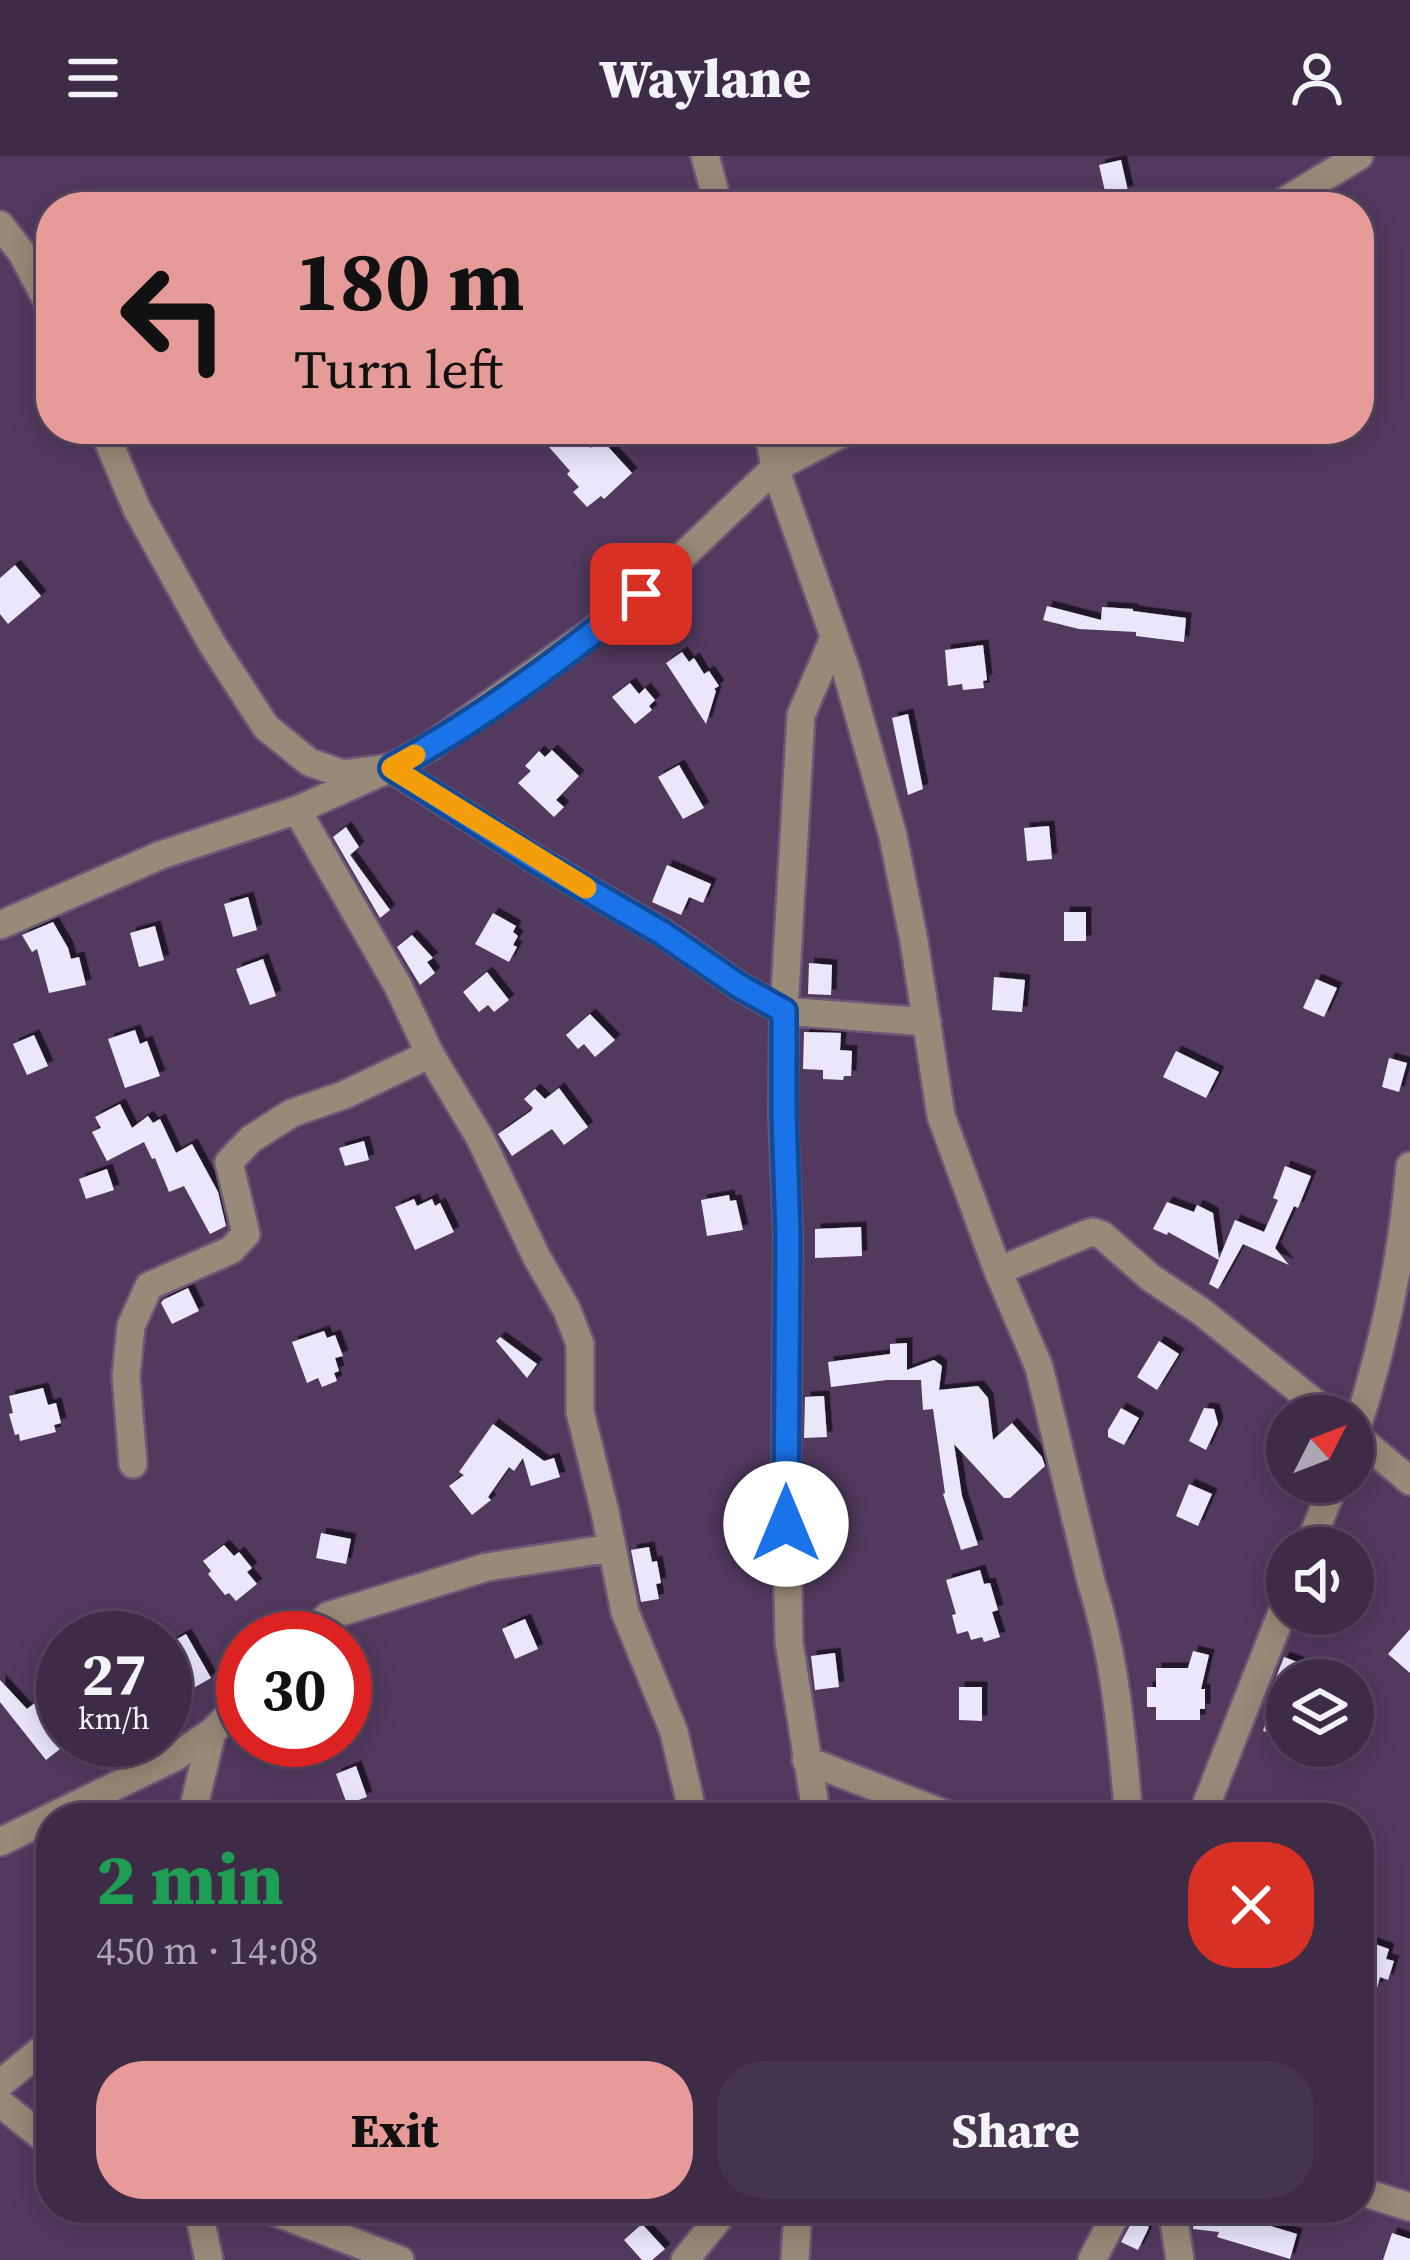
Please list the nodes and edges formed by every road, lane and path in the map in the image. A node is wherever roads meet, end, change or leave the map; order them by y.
1 (705, 156) edge
2 (1359, 156) edge
3 (715, 192) edge
4 (1300, 192) edge
5 (0, 225) edge
6 (36, 280) edge
7 (109, 444) edge
8 (771, 444) edge
9 (821, 444) edge
10 (775, 468) junction
11 (834, 638) junction
12 (392, 768) junction
13 (297, 810) junction
14 (0, 925) edge
15 (784, 1011) junction
16 (927, 1022) junction
17 (430, 1054) junction
18 (1410, 1166) edge
19 (998, 1271) junction
20 (1305, 1395) edge
21 (1365, 1395) edge
22 (1374, 1452) edge
23 (133, 1464) dead end
24 (1410, 1481) edge
25 (612, 1549) junction
26 (346, 1611) edge
27 (1273, 1635) edge
28 (216, 1728) edge
29 (212, 1732) junction
30 (806, 1760) junction
31 (80, 1803) edge
32 (194, 1803) edge
33 (691, 1803) edge
34 (815, 1803) edge
35 (916, 1803) edge
36 (1128, 1803) edge
37 (1207, 1803) edge
38 (36, 1824) edge
39 (0, 1842) edge
40 (36, 2054) edge
41 (0, 2084) edge
42 (0, 2103) edge
43 (36, 2132) edge
44 (1374, 2196) edge
45 (1410, 2207) edge
46 (202, 2223) edge
47 (305, 2223) edge
48 (715, 2223) edge
49 (797, 2223) edge
50 (1111, 2223) edge
51 (1174, 2223) edge
52 (209, 2260) edge
53 (400, 2260) edge
54 (686, 2260) edge
55 (795, 2260) edge
56 (1092, 2260) edge
57 (1180, 2260) edge

1 - 3 street
2 - 4 street
5 - 6 street
7 - 12 street
8 - 10 street
9 - 10 street
10 - 11 street
10 - 12 street
11 - 15 street
11 - 16 street
12 - 13 street
12 - 15 street
13 - 14 street
13 - 17 street
15 - 16 street
15 - 30 street
16 - 19 street
17 - 23 street
17 - 25 street
18 - 21 street
19 - 20 street
19 - 36 street
22 - 24 street
25 - 26 street
25 - 33 street
27 - 37 street
28 - 29 street
29 - 31 street
29 - 32 street
30 - 34 street
30 - 35 street
38 - 39 street
40 - 41 street
42 - 43 street
44 - 45 street
46 - 52 street
47 - 53 street
48 - 54 street
49 - 55 street
50 - 56 street
51 - 57 street

